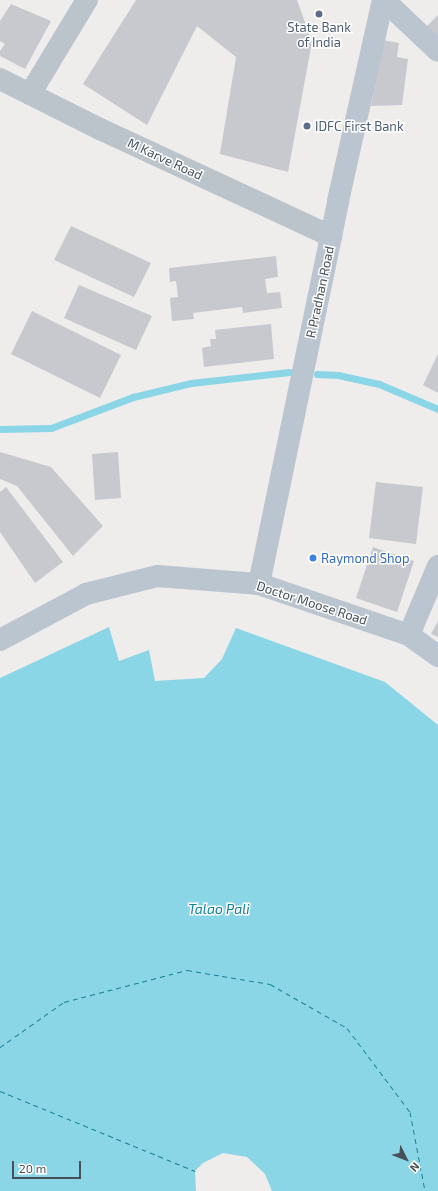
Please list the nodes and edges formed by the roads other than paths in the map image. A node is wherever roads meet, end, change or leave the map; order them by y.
1 (86, 0) edge
2 (384, 0) edge
3 (438, 51) edge
4 (0, 79) edge
5 (30, 94) junction
6 (331, 236) junction
7 (438, 566) edge
8 (259, 584) junction
9 (409, 635) junction
10 (0, 640) edge
11 (438, 656) edge

1 - 5 street
2 - 3 street
2 - 6 street, R Pradhan Road
4 - 5 street, M Karve Road
5 - 6 street, M Karve Road
6 - 8 street, R Pradhan Road
7 - 9 street
8 - 9 street, Doctor Moose Road
8 - 10 street, Doctor Moose Road
9 - 11 street, Doctor Moose Road

